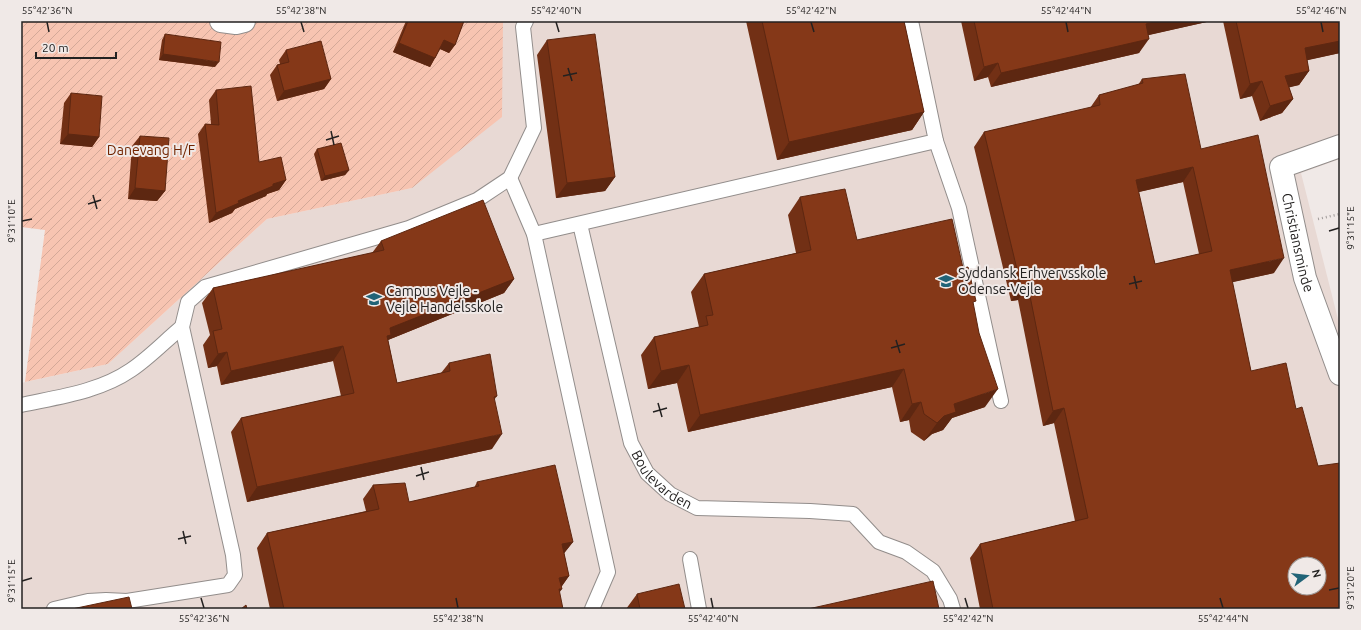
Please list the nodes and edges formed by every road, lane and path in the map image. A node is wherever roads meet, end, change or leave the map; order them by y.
1 (221, 21) edge
2 (244, 21) edge
3 (526, 21) edge
4 (911, 21) edge
5 (936, 141) junction
6 (1340, 146) edge
7 (510, 178) junction
8 (580, 224) junction
9 (534, 234) junction
10 (182, 327) junction
11 (1340, 374) edge
12 (1001, 401) dead end
13 (21, 405) edge
14 (690, 559) dead end
15 (54, 609) edge
16 (592, 609) edge
17 (699, 609) edge
18 (953, 609) edge

1 - 2 street
3 - 7 lane
4 - 5 lane
5 - 8 lane
5 - 12 lane
6 - 11 street, Christiansminde
7 - 9 lane
7 - 10 lane
8 - 9 lane
8 - 18 lane, Boulevarden
9 - 16 lane
10 - 13 lane
10 - 15 lane
14 - 17 lane

